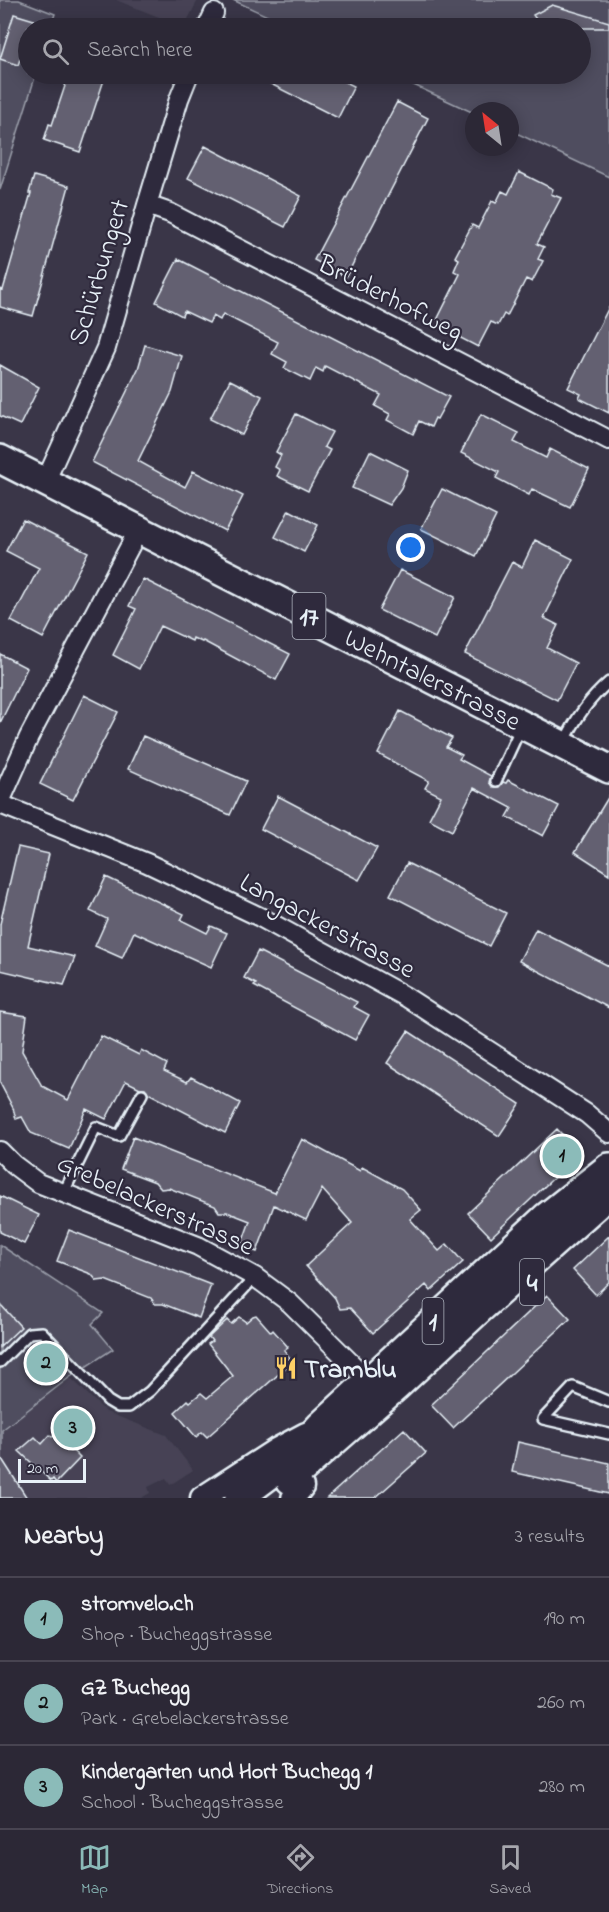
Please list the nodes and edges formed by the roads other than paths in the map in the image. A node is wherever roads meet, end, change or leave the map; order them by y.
1 (185, 84) edge
2 (147, 205) junction
3 (609, 440) edge
4 (0, 459) edge
5 (45, 482) junction
6 (139, 529) junction
7 (609, 682) edge
8 (523, 725) junction
9 (563, 745) junction
10 (609, 769) edge
11 (496, 781) dead end
12 (0, 803) edge
13 (142, 1094) dead end
14 (609, 1133) edge
15 (609, 1144) edge
16 (0, 1150) edge
17 (609, 1167) edge
18 (63, 1194) junction
19 (609, 1194) edge
20 (609, 1212) edge
21 (547, 1216) junction
22 (255, 1277) junction
23 (444, 1357) dead end
24 (0, 1362) edge
25 (369, 1381) junction
26 (396, 1387) junction
27 (609, 1402) edge
28 (320, 1426) junction
29 (609, 1434) edge
30 (295, 1494) edge
31 (202, 1498) edge
32 (239, 1498) edge
33 (267, 1498) edge

1 - 2 street, Schürbungert
2 - 3 street, Brüderhofweg
2 - 5 street, Schürbungert
4 - 5 main road, Wehntalerstrasse / 17
5 - 6 main road, Wehntalerstrasse / 17
6 - 8 main road, Wehntalerstrasse / 17
6 - 12 street
7 - 9 lane
8 - 9 main road, Wehntalerstrasse / 17
8 - 11 lane
9 - 10 main road, Wehntalerstrasse / 17
12 - 14 street, Langackerstrasse
13 - 18 lane
15 - 21 main road
16 - 18 street, Grebelackerstrasse
17 - 21 main road, 1
18 - 22 street, Grebelackerstrasse
19 - 26 main road, 1
20 - 30 main road, 4
21 - 25 main road, 1
22 - 24 lane
22 - 25 street, Grebelackerstrasse
23 - 26 lane
25 - 28 main road, 1
26 - 33 main road, 1
27 - 29 lane
28 - 31 street
28 - 32 main road, 1

